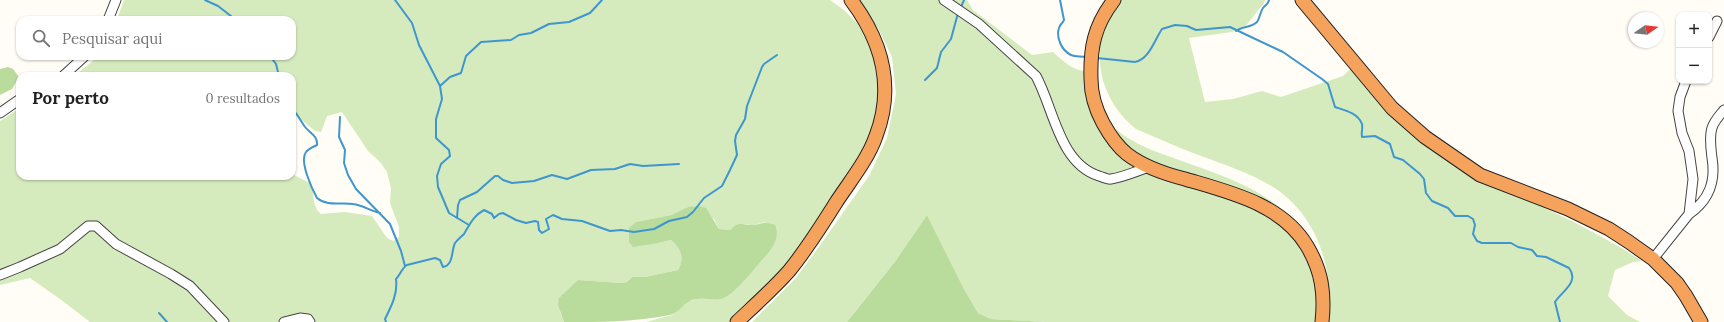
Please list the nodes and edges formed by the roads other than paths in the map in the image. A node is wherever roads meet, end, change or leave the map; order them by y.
1 (116, 0) edge
2 (851, 0) edge
3 (944, 0) edge
4 (1114, 0) edge
5 (1302, 0) edge
6 (110, 16) edge
7 (1717, 21) dead end
8 (1712, 31) edge
9 (81, 60) edge
10 (67, 72) edge
11 (1685, 84) edge
12 (16, 102) edge
13 (1724, 110) edge
14 (0, 113) edge
15 (1149, 167) junction
16 (1689, 214) junction
17 (1653, 259) junction
18 (0, 274) edge
19 (224, 322) edge
20 (284, 322) edge
21 (310, 322) edge
22 (737, 322) edge
23 (1322, 322) edge
24 (1701, 322) edge

1 - 6 street
2 - 22 highway
3 - 15 street
4 - 15 highway
5 - 17 highway
7 - 8 street
9 - 10 street
11 - 16 street
12 - 14 street
13 - 16 street
15 - 23 highway
16 - 17 street
17 - 24 highway
18 - 19 street
20 - 21 street

